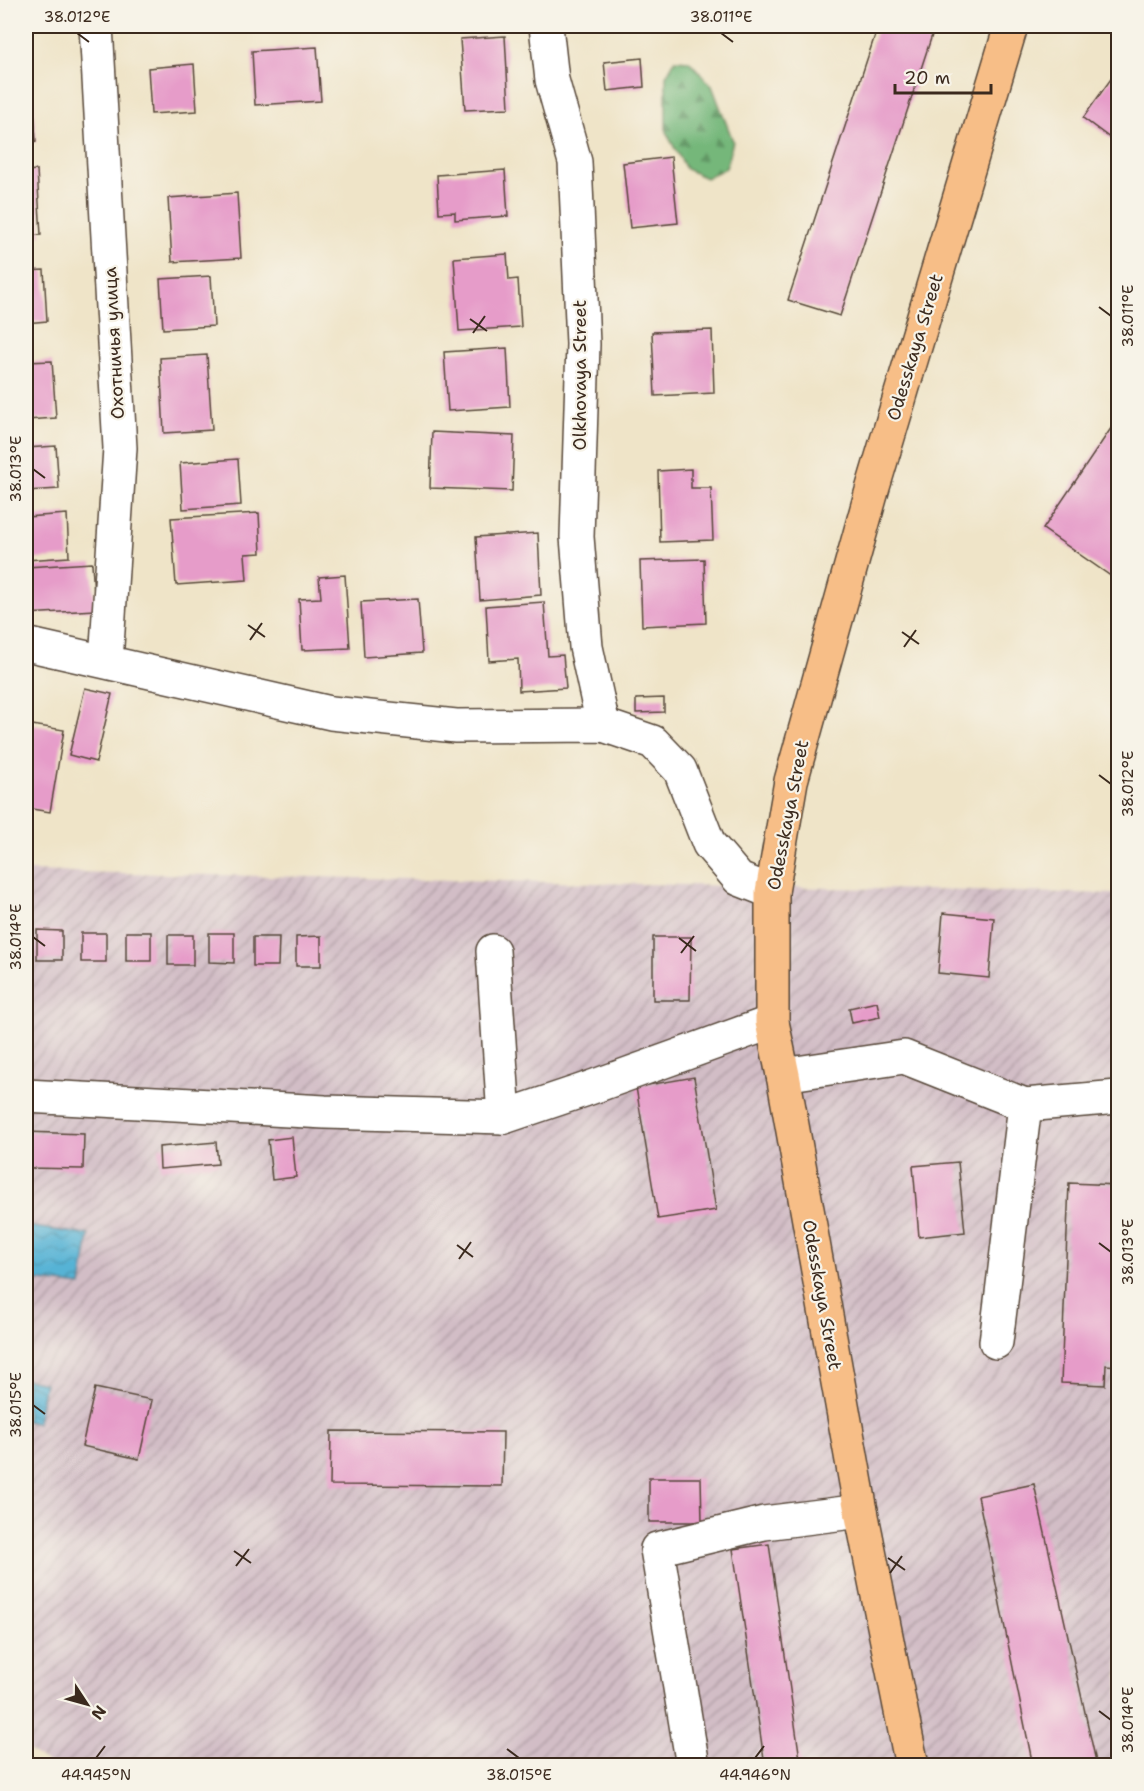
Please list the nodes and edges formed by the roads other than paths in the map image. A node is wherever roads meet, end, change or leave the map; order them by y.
1 (96, 26) edge
2 (546, 26) edge
3 (1011, 26) edge
4 (26, 644) edge
5 (106, 661) junction
6 (603, 725) junction
7 (772, 892) junction
8 (493, 951) dead end
9 (772, 1022) junction
10 (783, 1076) junction
11 (26, 1096) edge
12 (1119, 1097) edge
13 (1025, 1105) junction
14 (504, 1117) junction
15 (996, 1342) dead end
16 (861, 1511) junction
17 (693, 1766) edge
18 (912, 1766) edge

1 - 5 street, Охотничья улица
2 - 6 street, Olkhovaya Street
3 - 7 main road, Odesskaya Street
4 - 5 street
5 - 6 street
6 - 7 street
7 - 9 main road, Odesskaya Street
8 - 14 street
9 - 10 main road, Odesskaya Street
9 - 14 street
10 - 13 street
10 - 16 main road, Odesskaya Street
11 - 14 street
12 - 13 street
13 - 15 street
16 - 17 street
16 - 18 main road, Odesskaya Street

